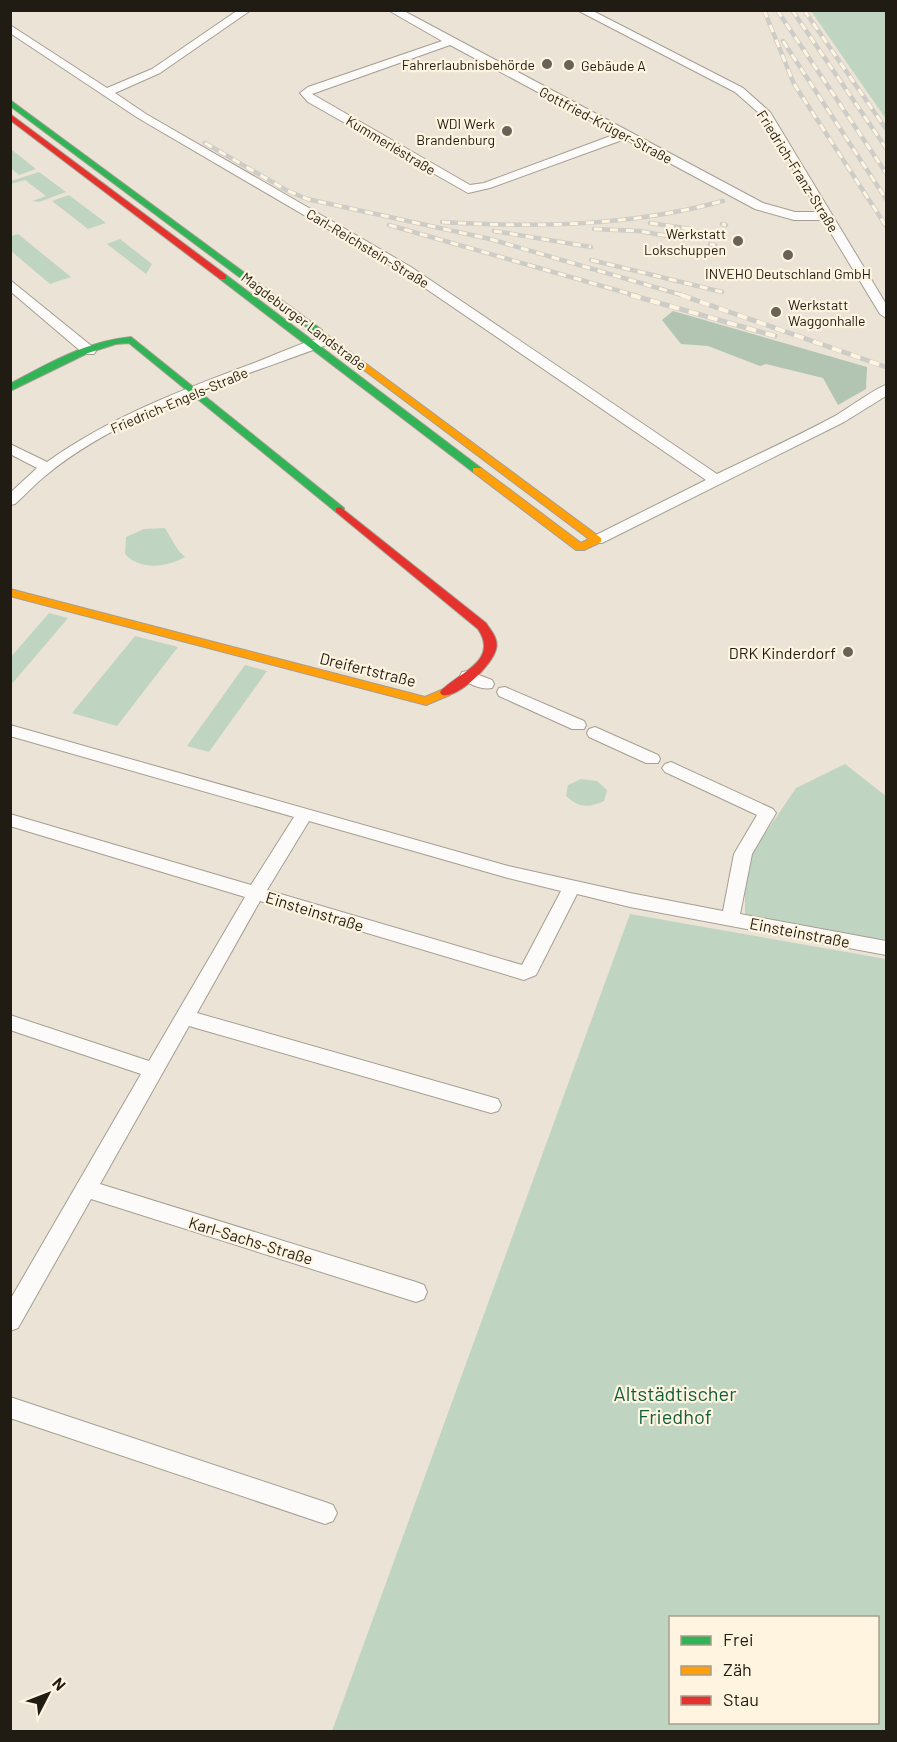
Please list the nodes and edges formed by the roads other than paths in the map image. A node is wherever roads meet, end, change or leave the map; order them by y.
1 (246, 10) edge
2 (393, 10) edge
3 (582, 10) edge
4 (10, 28) edge
5 (451, 41) junction
6 (105, 93) junction
7 (10, 102) edge
8 (10, 116) edge
9 (624, 135) junction
10 (826, 216) junction
11 (10, 284) edge
12 (886, 314) edge
13 (329, 339) junction
14 (314, 345) junction
15 (89, 351) junction
16 (10, 388) edge
17 (886, 389) edge
18 (194, 392) junction
19 (10, 448) edge
20 (48, 468) junction
21 (717, 481) junction
22 (10, 501) edge
23 (597, 540) junction
24 (10, 592) edge
25 (468, 676) junction
26 (486, 684) dead end
27 (505, 692) dead end
28 (578, 725) dead end
29 (10, 730) edge
30 (595, 733) dead end
31 (652, 759) dead end
32 (671, 768) dead end
33 (304, 814) junction
34 (10, 820) edge
35 (572, 887) junction
36 (256, 893) junction
37 (730, 919) junction
38 (886, 948) edge
39 (184, 1017) junction
40 (10, 1022) edge
41 (155, 1071) junction
42 (491, 1104) dead end
43 (86, 1188) junction
44 (416, 1292) dead end
45 (10, 1321) edge
46 (10, 1407) edge
47 (325, 1514) dead end

1 - 6 street
2 - 5 street, Gottfried-Krüger-Straße
3 - 10 street, Friedrich-Franz-Straße
4 - 6 street, Carl-Reichstein-Straße
5 - 9 street, Gottfried-Krüger-Straße
5 - 9 street, Kummerléstraße
6 - 21 street, Carl-Reichstein-Straße
7 - 13 main road, Magdeburger Landstraße
8 - 14 main road, Magdeburger Landstraße
9 - 10 street, Gottfried-Krüger-Straße
10 - 12 street, Friedrich-Franz-Straße
11 - 15 street
13 - 14 street, Friedrich-Engels-Straße
13 - 23 main road, Magdeburger Landstraße
14 - 18 street, Friedrich-Engels-Straße
14 - 23 main road, Magdeburger Landstraße
15 - 16 main road
15 - 18 main road
17 - 21 street
18 - 20 street, Friedrich-Engels-Straße
18 - 25 main road, Dreifertstraße
19 - 20 street
20 - 22 street, Friedrich-Engels-Straße
21 - 23 street
24 - 25 main road, Dreifertstraße
25 - 26 street
27 - 28 street
29 - 33 street, Einsteinstraße
30 - 31 street
32 - 37 street
33 - 35 street, Einsteinstraße
33 - 36 street
34 - 36 street, Einsteinstraße
35 - 36 street, Einsteinstraße
35 - 37 street, Einsteinstraße
36 - 39 street
37 - 38 street, Einsteinstraße
39 - 41 street
39 - 42 street
40 - 41 street
41 - 43 street
43 - 44 street, Karl-Sachs-Straße
43 - 45 street
46 - 47 street

